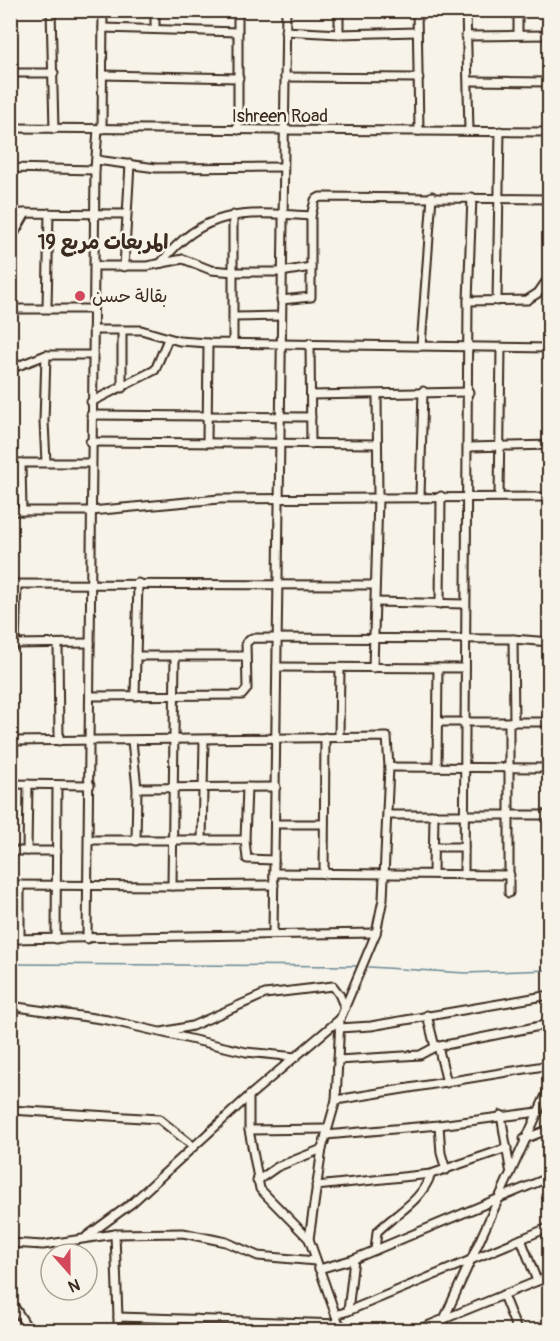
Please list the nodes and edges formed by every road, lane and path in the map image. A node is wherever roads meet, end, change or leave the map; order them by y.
1 (51, 10) edge
2 (103, 10) edge
3 (155, 10) edge
4 (238, 10) edge
5 (286, 10) edge
6 (339, 10) edge
7 (417, 10) edge
8 (466, 10) edge
9 (518, 10) edge
10 (103, 28) junction
11 (155, 29) junction
12 (285, 31) junction
13 (238, 32) junction
14 (417, 32) junction
15 (339, 34) junction
16 (518, 34) junction
17 (549, 35) edge
18 (466, 36) junction
19 (10, 73) edge
20 (54, 73) junction
21 (103, 75) junction
22 (285, 77) junction
23 (239, 78) junction
24 (419, 78) junction
25 (469, 81) junction
26 (549, 82) edge
27 (10, 128) edge
28 (54, 129) junction
29 (100, 129) junction
30 (238, 130) junction
31 (285, 131) junction
32 (419, 131) junction
33 (469, 131) junction
34 (500, 132) junction
35 (549, 132) edge
36 (96, 160) junction
37 (130, 164) junction
38 (284, 167) junction
39 (10, 168) edge
40 (95, 170) junction
41 (432, 196) junction
42 (472, 197) junction
43 (500, 198) junction
44 (549, 199) edge
45 (10, 213) edge
46 (26, 213) junction
47 (49, 213) junction
48 (94, 214) junction
49 (125, 214) junction
50 (282, 214) junction
51 (234, 215) junction
52 (311, 216) junction
53 (10, 241) edge
54 (161, 263) junction
55 (94, 266) junction
56 (124, 267) junction
57 (311, 267) junction
58 (235, 272) junction
59 (281, 272) junction
60 (549, 276) edge
61 (281, 300) junction
62 (468, 301) junction
63 (498, 301) junction
64 (47, 308) junction
65 (10, 309) edge
66 (92, 309) junction
67 (281, 316) junction
68 (234, 317) junction
69 (93, 330) junction
70 (122, 330) junction
71 (168, 339) junction
72 (279, 342) junction
73 (208, 343) junction
74 (233, 343) junction
75 (310, 343) junction
76 (421, 346) junction
77 (469, 346) junction
78 (501, 347) junction
79 (549, 348) edge
80 (46, 355) junction
81 (93, 355) junction
82 (10, 369) edge
83 (122, 388) junction
84 (423, 391) junction
85 (469, 392) junction
86 (311, 394) junction
87 (376, 395) junction
88 (91, 402) junction
89 (91, 415) junction
90 (207, 417) junction
91 (280, 417) junction
92 (311, 417) junction
93 (90, 442) junction
94 (207, 443) junction
95 (280, 444) junction
96 (311, 444) junction
97 (376, 444) junction
98 (549, 445) edge
99 (469, 447) junction
100 (500, 447) junction
101 (46, 462) junction
102 (10, 463) edge
103 (21, 463) junction
104 (90, 463) junction
105 (441, 496) junction
106 (468, 496) junction
107 (500, 496) junction
108 (420, 497) junction
109 (549, 497) edge
110 (378, 498) junction
111 (280, 499) junction
112 (10, 511) edge
113 (22, 511) junction
114 (91, 511) junction
115 (92, 583) junction
116 (138, 583) junction
117 (14, 584) edge
118 (279, 584) junction
119 (375, 585) junction
120 (375, 602) junction
121 (440, 604) junction
122 (465, 604) junction
123 (278, 638) junction
124 (466, 639) junction
125 (513, 639) junction
126 (374, 640) junction
127 (549, 642) edge
128 (90, 643) junction
129 (58, 644) junction
130 (12, 646) edge
131 (136, 656) junction
132 (175, 656) junction
133 (246, 656) junction
134 (277, 667) junction
135 (340, 668) junction
136 (373, 668) junction
137 (438, 668) junction
138 (465, 669) junction
139 (90, 696) junction
140 (135, 696) junction
141 (175, 696) junction
142 (438, 722) junction
143 (464, 722) junction
144 (511, 722) junction
145 (549, 722) edge
146 (325, 736) junction
147 (339, 736) junction
148 (277, 737) junction
149 (175, 740) junction
150 (204, 740) junction
151 (12, 741) edge
152 (59, 741) junction
153 (90, 741) junction
154 (132, 741) junction
155 (464, 765) junction
156 (510, 765) junction
157 (438, 766) junction
158 (548, 766) edge
159 (389, 767) junction
160 (12, 784) edge
161 (28, 784) junction
162 (57, 785) junction
163 (90, 785) junction
164 (246, 787) junction
165 (276, 787) junction
166 (137, 788) junction
167 (174, 788) junction
168 (203, 788) junction
169 (388, 814) junction
170 (434, 814) junction
171 (464, 814) junction
172 (510, 814) junction
173 (549, 815) edge
174 (275, 824) junction
175 (324, 824) junction
176 (89, 840) junction
177 (245, 840) junction
178 (136, 841) junction
179 (172, 841) junction
180 (202, 841) junction
181 (433, 847) junction
182 (464, 847) junction
183 (10, 851) edge
184 (27, 851) junction
185 (57, 851) junction
186 (274, 860) junction
187 (274, 873) junction
188 (324, 874) junction
189 (385, 874) junction
190 (433, 874) junction
191 (464, 874) junction
192 (510, 875) junction
193 (10, 885) edge
194 (20, 885) junction
195 (57, 885) junction
196 (88, 885) junction
197 (274, 885) junction
198 (172, 886) junction
199 (509, 893) dead end
200 (273, 932) junction
201 (376, 933) junction
202 (10, 939) edge
203 (20, 939) junction
204 (56, 939) junction
205 (87, 939) junction
206 (549, 995) edge
207 (549, 1003) edge
208 (10, 1006) edge
209 (345, 1008) junction
210 (427, 1015) junction
211 (340, 1019) junction
212 (549, 1024) edge
213 (339, 1028) junction
214 (158, 1033) junction
215 (437, 1047) junction
216 (296, 1057) junction
217 (338, 1060) junction
218 (549, 1065) edge
219 (447, 1083) junction
220 (549, 1086) edge
221 (249, 1096) junction
222 (336, 1100) junction
223 (10, 1110) edge
224 (538, 1112) junction
225 (501, 1115) junction
226 (439, 1125) junction
227 (549, 1129) edge
228 (249, 1130) junction
229 (326, 1132) junction
230 (524, 1139) junction
231 (193, 1146) junction
232 (507, 1148) junction
233 (322, 1149) junction
234 (510, 1169) junction
235 (446, 1170) junction
236 (431, 1174) junction
237 (548, 1178) edge
238 (257, 1181) junction
239 (316, 1186) junction
240 (549, 1187) edge
241 (497, 1199) junction
242 (549, 1227) edge
243 (115, 1234) junction
244 (87, 1236) junction
245 (309, 1239) junction
246 (521, 1239) junction
247 (10, 1243) edge
248 (375, 1250) junction
249 (354, 1259) junction
250 (470, 1260) junction
251 (315, 1261) junction
252 (320, 1269) junction
253 (549, 1276) edge
254 (537, 1281) junction
255 (503, 1295) junction
256 (10, 1300) edge
257 (348, 1311) junction
258 (336, 1315) junction
259 (118, 1317) junction
260 (197, 1319) junction
261 (444, 1320) junction
262 (549, 1326) edge
263 (340, 1327) edge
264 (29, 1330) edge
265 (118, 1330) edge
266 (197, 1330) edge
267 (417, 1330) edge
268 (439, 1330) edge
269 (517, 1330) edge
270 (540, 1330) edge

1 - 20 street
2 - 10 street
3 - 11 street
4 - 13 street
5 - 12 street
6 - 15 street
7 - 14 street
8 - 18 street
9 - 16 street
10 - 11 street
10 - 21 street
11 - 13 street
12 - 15 street
12 - 22 street
13 - 23 street
14 - 15 street
14 - 24 street
16 - 17 street
16 - 18 street
18 - 25 street
19 - 20 street
20 - 28 street
21 - 23 street
21 - 29 street
22 - 24 street
22 - 31 street
23 - 30 street
24 - 32 street
25 - 26 street
25 - 33 street
27 - 28 street, Ishreen Road
28 - 29 street, Ishreen Road
29 - 30 street, Ishreen Road
29 - 36 street
30 - 31 street, Ishreen Road
31 - 32 street, Ishreen Road
31 - 38 street
32 - 33 street, Ishreen Road
33 - 34 street, Ishreen Road
34 - 35 street, Ishreen Road
34 - 43 street
36 - 37 street
36 - 40 street
37 - 38 street
37 - 49 street
38 - 50 street
39 - 40 street
40 - 48 street
41 - 42 street
41 - 52 street
41 - 76 street
42 - 43 street
42 - 62 street
43 - 44 street
43 - 63 street
45 - 46 street
46 - 47 street
46 - 53 street
47 - 48 street
47 - 64 street
48 - 49 street
48 - 55 street
49 - 56 street
50 - 51 street
50 - 52 street
50 - 59 street
51 - 54 street
51 - 58 street
52 - 57 street
54 - 56 street
54 - 58 street
55 - 56 street
55 - 66 street
57 - 59 street
57 - 61 street
58 - 59 street
58 - 68 street
59 - 61 street
60 - 63 street
61 - 67 street
62 - 63 street
62 - 77 street
64 - 65 street
64 - 66 street
66 - 69 street
67 - 68 street
67 - 72 street
68 - 74 street
69 - 70 street
69 - 81 street
70 - 71 street
70 - 83 street
71 - 73 street
71 - 83 street
72 - 74 street
72 - 75 street
72 - 91 street
73 - 74 street
73 - 90 street
75 - 76 street
75 - 86 street
76 - 77 street
77 - 78 street
77 - 85 street
78 - 79 street
78 - 100 street
80 - 81 street
80 - 82 street
80 - 101 street
81 - 88 street
83 - 88 street
84 - 85 street
84 - 87 street
84 - 108 street
85 - 99 street
86 - 87 street
86 - 92 street
87 - 97 street
88 - 89 street
89 - 90 street
89 - 93 street
90 - 91 street
90 - 94 street
91 - 92 street
91 - 95 street
92 - 96 street
93 - 94 street
93 - 104 street
94 - 95 street
95 - 96 street
95 - 111 street
96 - 97 street
97 - 110 street
98 - 100 street
99 - 100 street
99 - 106 street
100 - 107 street
101 - 103 street
101 - 104 street
102 - 103 street
103 - 113 street
104 - 114 street
105 - 106 street
105 - 108 street
105 - 121 street
106 - 107 street
106 - 122 street
107 - 109 street
108 - 110 street
110 - 111 street
110 - 119 street
111 - 114 street
111 - 118 street
112 - 113 street
113 - 114 street
114 - 115 street
115 - 116 street
115 - 117 street
115 - 128 street
116 - 118 street
116 - 131 street
117 - 130 street
118 - 119 street
118 - 123 street
119 - 120 street
120 - 121 street
120 - 126 street
121 - 122 street
122 - 124 street
123 - 126 street
123 - 133 street
123 - 134 street
124 - 125 street
124 - 126 street
124 - 138 street
125 - 127 street
125 - 144 street
126 - 136 street
128 - 129 street
128 - 139 street
129 - 130 street
129 - 152 street
131 - 132 street
131 - 140 street
132 - 133 street
132 - 141 street
133 - 141 street
134 - 135 street
134 - 148 street
135 - 136 street
135 - 147 street
136 - 137 street
137 - 138 street
137 - 142 street
138 - 143 street
139 - 140 street
139 - 153 street
140 - 141 street
141 - 149 street
142 - 143 street
142 - 157 street
143 - 144 street
143 - 155 street
144 - 145 street
144 - 156 street
146 - 147 street
146 - 148 street
146 - 175 street
147 - 159 street
148 - 150 street
148 - 165 street
149 - 150 street
149 - 154 street
149 - 167 street
150 - 168 street
151 - 152 street
151 - 160 street
152 - 153 street
153 - 154 street
153 - 163 street
154 - 166 street
155 - 156 street
155 - 157 street
155 - 171 street
156 - 158 street
156 - 172 street
157 - 159 street
159 - 169 street
160 - 161 street
161 - 162 street
161 - 184 street
162 - 163 street
162 - 185 street
163 - 176 street
164 - 165 street
164 - 168 street
164 - 177 street
165 - 174 street
166 - 167 street
166 - 178 street
167 - 168 street
167 - 179 street
168 - 180 street
169 - 170 street
169 - 189 street
170 - 171 street
170 - 181 street
171 - 172 street
171 - 182 street
172 - 173 street
172 - 192 street
174 - 175 street
174 - 186 street
175 - 188 street
176 - 178 street
176 - 196 street
177 - 180 street
177 - 186 street
178 - 179 street
179 - 180 street
179 - 198 street
181 - 182 street
181 - 190 street
182 - 191 street
183 - 184 street
184 - 185 street
185 - 195 street
186 - 187 street
187 - 188 street
187 - 197 street
188 - 189 street
189 - 190 street
189 - 201 street
190 - 191 street
191 - 192 street
192 - 199 street
193 - 194 street
194 - 195 street
194 - 203 street
195 - 196 street
195 - 204 street
196 - 198 street
196 - 205 street
197 - 198 street
197 - 200 street
200 - 201 street
200 - 205 street
201 - 209 street
202 - 203 street
203 - 204 street
204 - 205 street
206 - 207 street
206 - 210 street
208 - 214 street
209 - 211 street
209 - 214 street
210 - 213 street
210 - 215 street
211 - 213 street
211 - 216 street
212 - 215 street
213 - 217 street
214 - 216 street
215 - 217 street
215 - 219 street
216 - 221 street
217 - 222 street
218 - 219 street
219 - 222 street
220 - 224 street
221 - 228 street
221 - 231 street
222 - 229 street
223 - 231 street
224 - 225 street
224 - 230 street
225 - 226 street
225 - 232 street
226 - 229 street
226 - 235 street
227 - 230 street
228 - 229 street
228 - 238 street
229 - 233 street
230 - 234 street
231 - 244 street
232 - 234 street
232 - 235 street
233 - 238 street
233 - 239 street
234 - 241 street
235 - 236 street
236 - 239 street
236 - 248 street
237 - 240 street
237 - 241 street
238 - 245 street
239 - 245 street
241 - 248 street
241 - 250 street
242 - 246 street
243 - 244 street
243 - 251 street
243 - 259 street
244 - 247 street
245 - 251 street
246 - 250 street
246 - 254 street
248 - 249 street
249 - 252 street
249 - 257 street
250 - 257 street
250 - 261 street
251 - 252 street
252 - 258 street
253 - 254 street
254 - 255 street
255 - 261 street
255 - 269 street
256 - 264 street
257 - 258 street
258 - 263 street
259 - 260 street
259 - 265 street
260 - 263 street
260 - 266 street
261 - 267 street
261 - 268 street
262 - 270 street

